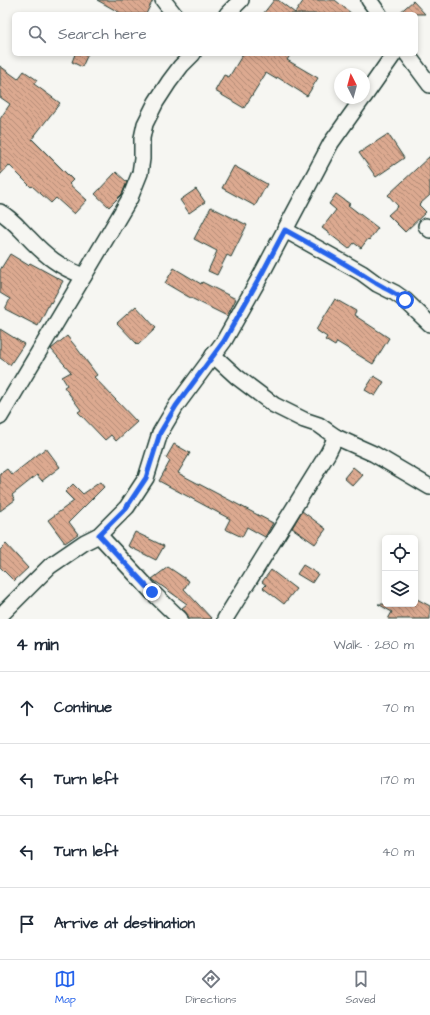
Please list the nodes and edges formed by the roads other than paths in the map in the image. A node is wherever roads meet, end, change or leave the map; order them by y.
1 (163, 0) edge
2 (241, 0) edge
3 (369, 0) edge
4 (172, 12) edge
5 (229, 12) edge
6 (378, 12) edge
7 (191, 56) edge
8 (393, 56) edge
9 (408, 56) edge
10 (430, 85) edge
11 (370, 88) edge
12 (359, 104) edge
13 (0, 212) edge
14 (285, 230) junction
15 (84, 276) junction
16 (430, 324) edge
17 (214, 355) junction
18 (0, 415) edge
19 (336, 437) junction
20 (430, 487) edge
21 (99, 535) junction
22 (0, 616) edge
23 (180, 619) edge
24 (225, 619) edge

1 - 4 street
2 - 5 street
3 - 6 street
7 - 15 street
8 - 11 street
9 - 10 street
12 - 14 street
13 - 15 street
14 - 16 street
14 - 17 street
15 - 18 street
17 - 19 street
17 - 21 street
19 - 20 street
19 - 24 street
21 - 22 street
21 - 23 street

